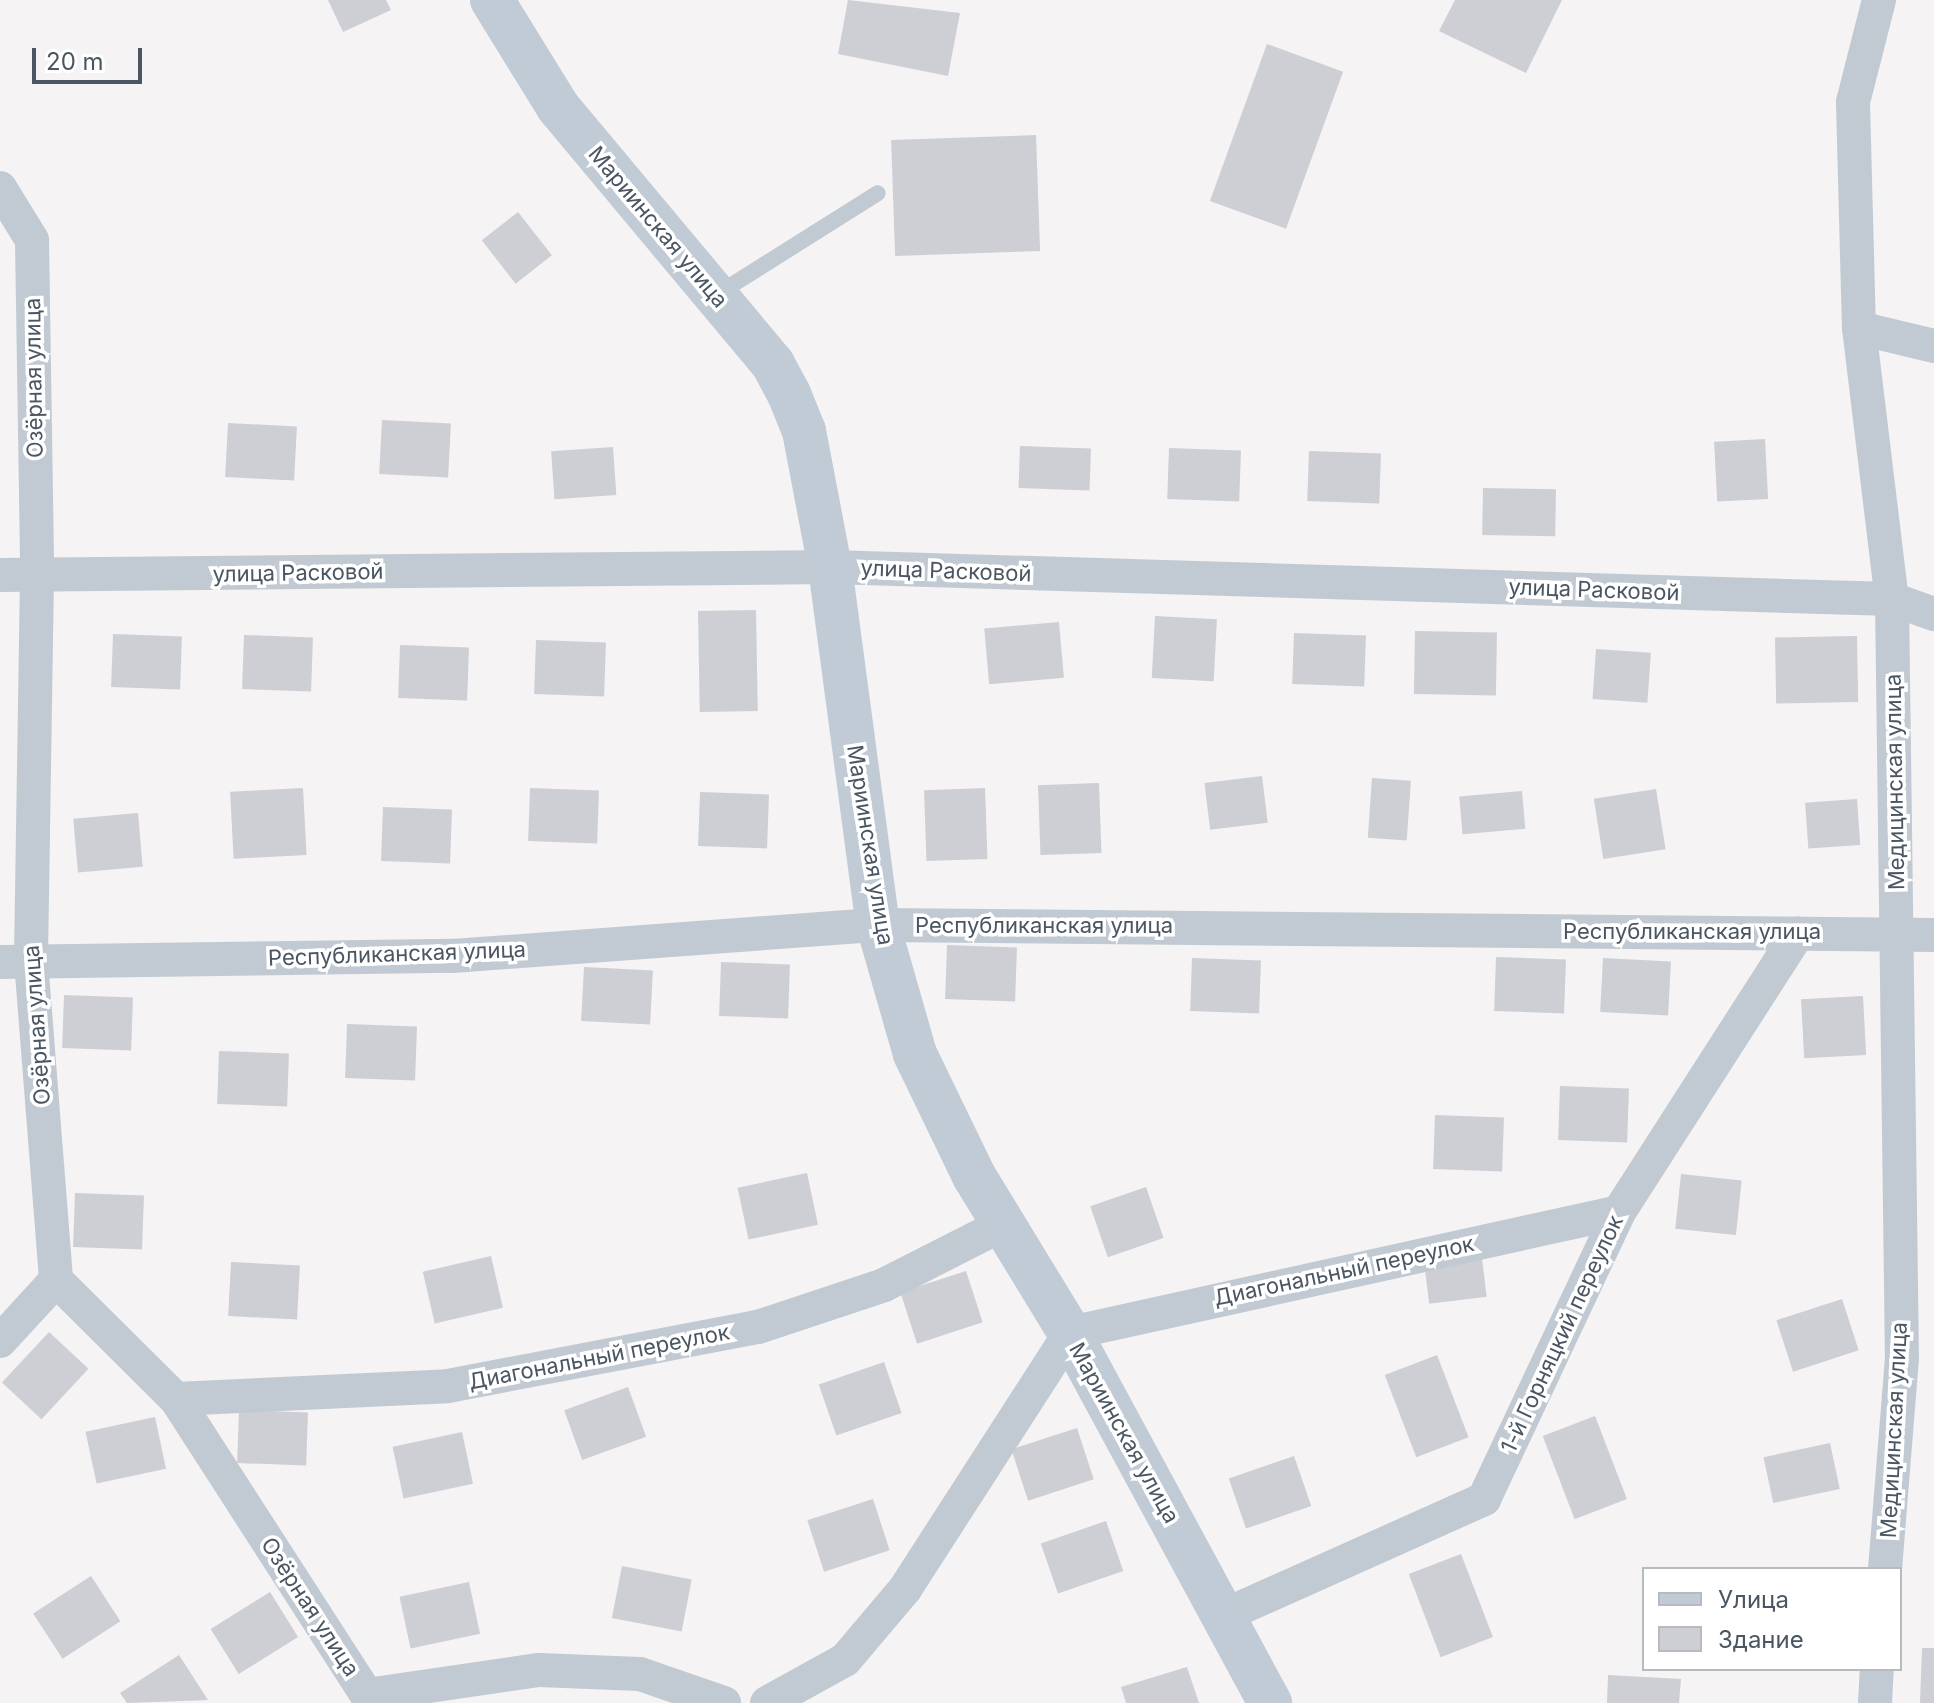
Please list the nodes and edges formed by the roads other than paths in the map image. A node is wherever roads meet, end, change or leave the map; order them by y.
1 (492, 0) edge
2 (1879, 0) edge
3 (0, 188) edge
4 (878, 193) dead end
5 (0, 230) edge
6 (32, 240) junction
7 (715, 296) junction
8 (1859, 328) junction
9 (1934, 346) edge
10 (830, 567) junction
11 (0, 575) edge
12 (37, 576) junction
13 (1892, 599) junction
14 (1934, 614) edge
15 (878, 925) junction
16 (1897, 932) junction
17 (1798, 933) junction
18 (1934, 935) edge
19 (15, 961) edge
20 (1619, 1212) junction
21 (1002, 1225) junction
22 (56, 1280) junction
23 (1070, 1333) junction
24 (0, 1341) edge
25 (176, 1399) junction
26 (1885, 1567) edge
27 (1225, 1615) junction
28 (1877, 1671) edge
29 (369, 1699) edge
30 (724, 1703) edge
31 (767, 1703) edge
32 (1270, 1703) edge
33 (1875, 1703) edge

1 - 7 main road, Мариинская улица
2 - 8 street, Медицинская улица
3 - 6 street
4 - 7 lane
5 - 6 street
6 - 12 street, Озёрная улица
7 - 10 main road, Мариинская улица
8 - 9 street
8 - 13 street, Медицинская улица
10 - 12 street, улица Расковой
10 - 13 street, улица Расковой
10 - 15 main road, Мариинская улица
11 - 12 street, улица Расковой
12 - 19 street, Озёрная улица
13 - 14 street, улица Расковой
13 - 16 street, Медицинская улица
15 - 17 street, Республиканская улица
15 - 19 street, Республиканская улица
15 - 21 main road, Мариинская улица
16 - 17 street, Республиканская улица
16 - 18 street, Республиканская улица
16 - 26 street, Медицинская улица
17 - 20 street, 1-й Горняцкий переулок
19 - 22 street, Озёрная улица
20 - 23 street, Диагональный переулок
20 - 27 street, 1-й Горняцкий переулок
21 - 23 main road, Мариинская улица
21 - 25 street, Диагональный переулок
22 - 24 street
22 - 25 street, Озёрная улица
23 - 27 main road, Мариинская улица
23 - 31 street
25 - 29 street, Озёрная улица
27 - 32 main road, Мариинская улица
28 - 33 street
29 - 30 street

